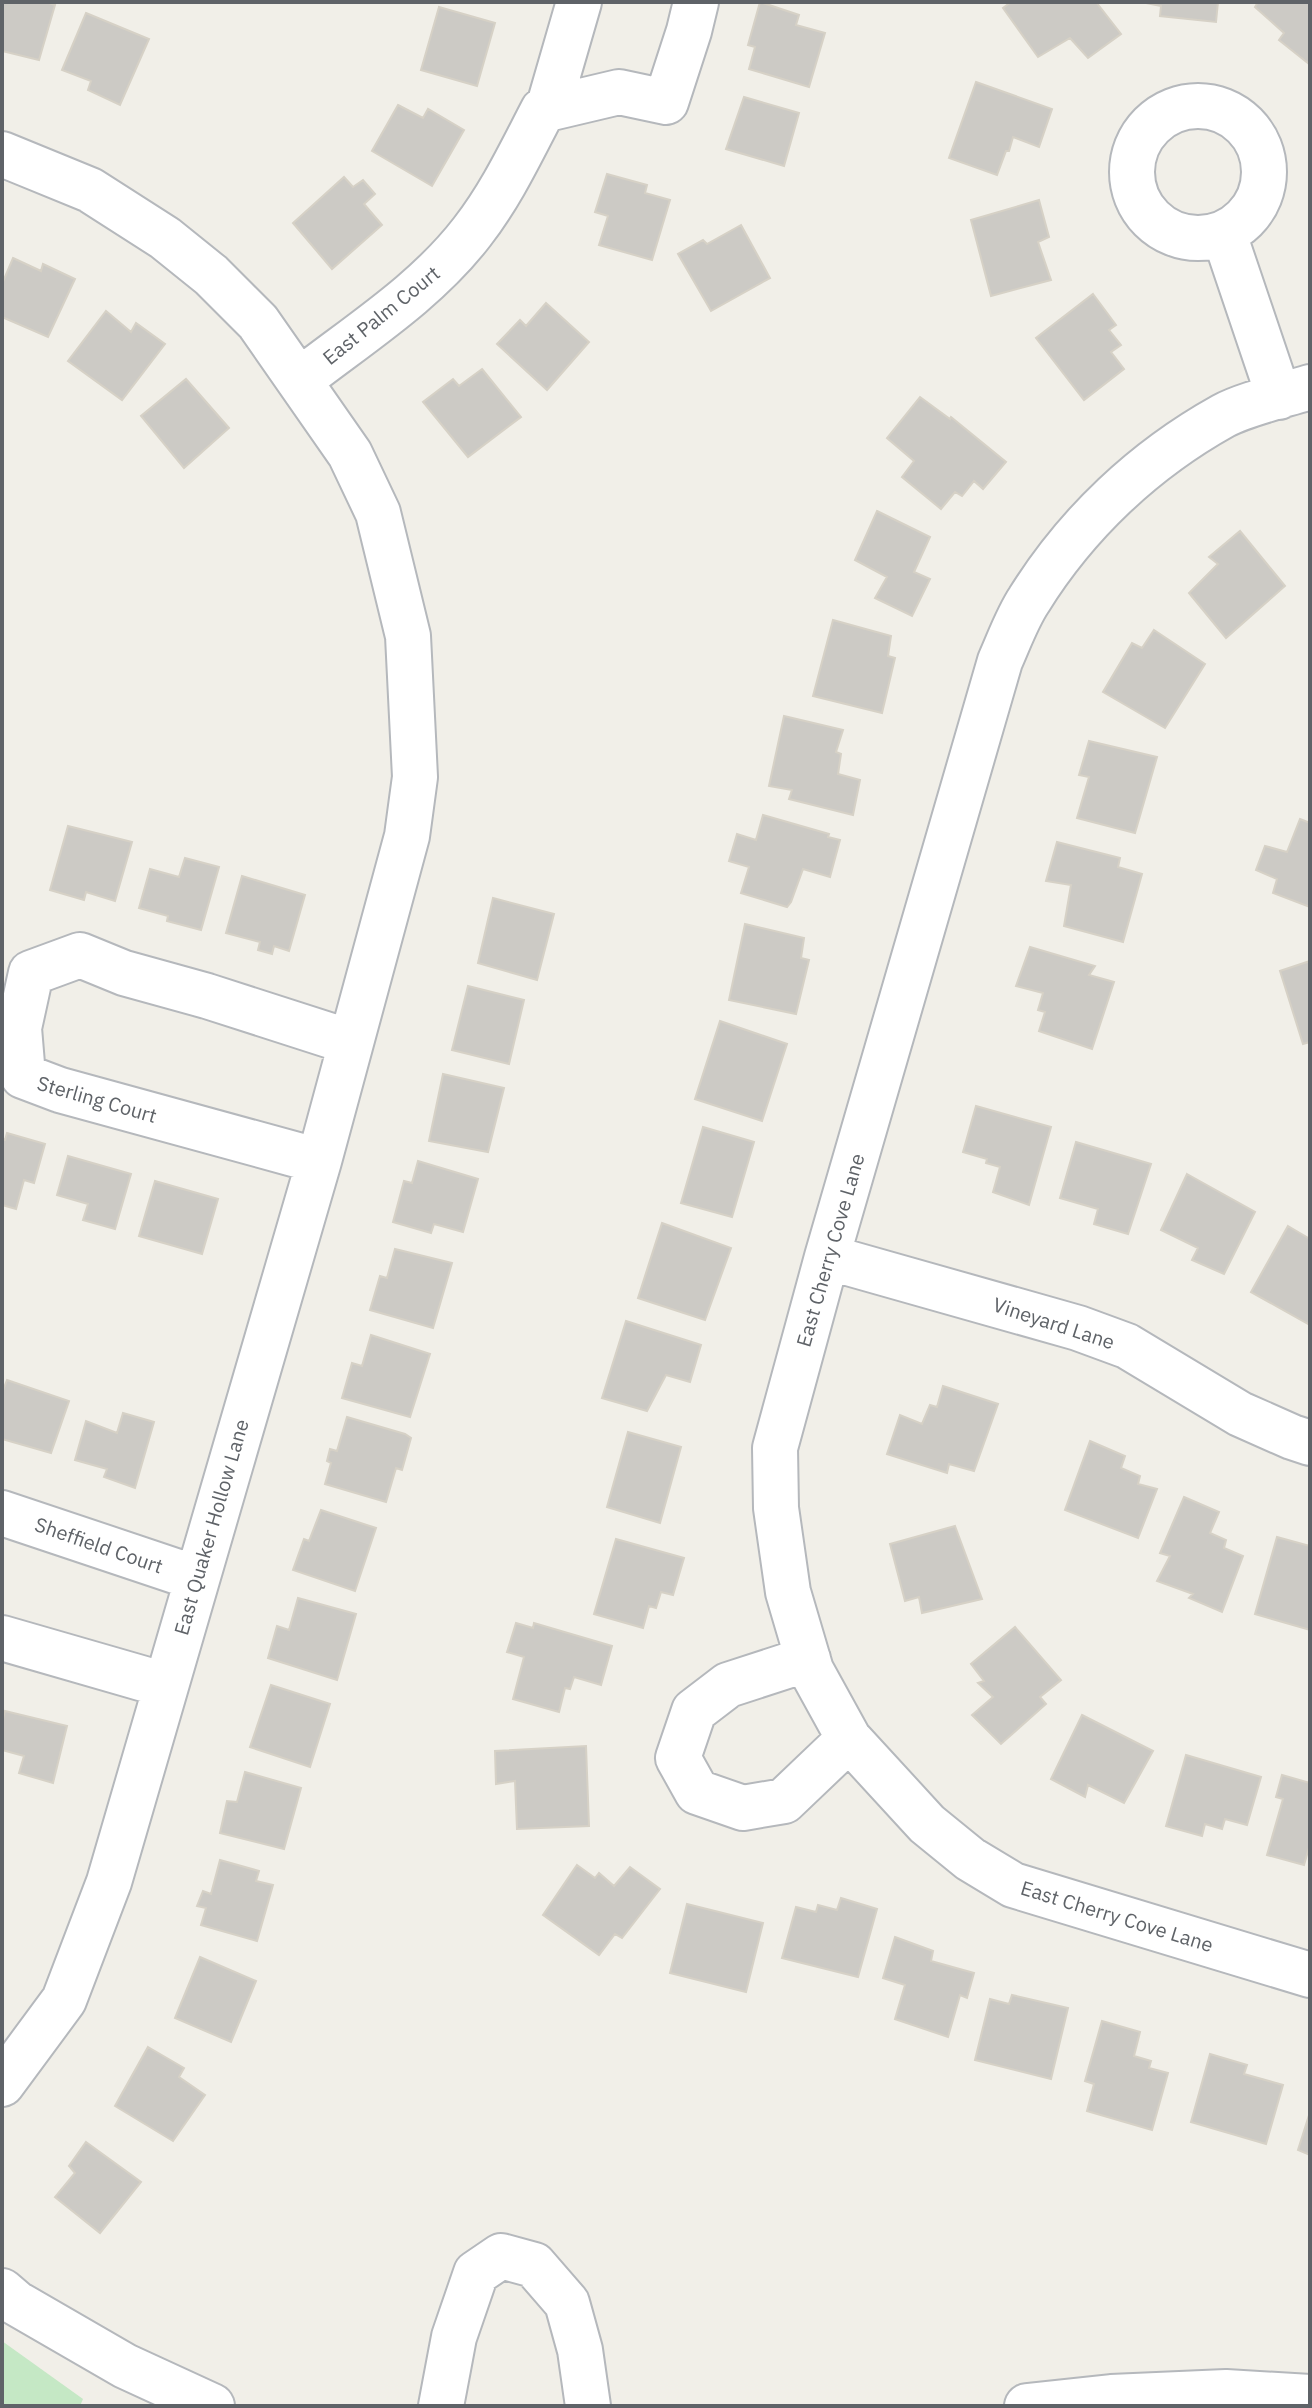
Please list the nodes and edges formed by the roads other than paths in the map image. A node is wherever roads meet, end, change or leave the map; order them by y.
1 (579, 2) edge
2 (696, 2) edge
3 (548, 109) junction
4 (2, 154) edge
5 (1224, 234) dead end
6 (300, 380) junction
7 (1294, 392) edge
8 (350, 1042) junction
9 (319, 1161) junction
10 (827, 1257) junction
11 (1310, 1443) edge
12 (2, 1513) edge
13 (196, 1578) junction
14 (2, 1638) edge
15 (808, 1659) junction
16 (165, 1685) junction
17 (849, 1739) junction
18 (1310, 1975) edge
19 (2, 2084) edge
20 (2, 2291) edge
21 (1310, 2397) edge
22 (212, 2406) edge
23 (441, 2406) edge
24 (588, 2406) edge
25 (1027, 2406) edge

1 - 3 street, East Palm Court
2 - 3 street
3 - 6 street, East Palm Court
4 - 6 street, East Quaker Hollow Lane
5 - 7 street
6 - 8 street, East Quaker Hollow Lane
7 - 10 street, East Cherry Cove Lane
8 - 9 street, East Quaker Hollow Lane
8 - 9 street, Sterling Court
9 - 13 street, East Quaker Hollow Lane
10 - 11 street, Vineyard Lane
10 - 15 street, East Cherry Cove Lane
12 - 13 street, Sheffield Court
13 - 16 street, East Quaker Hollow Lane
14 - 16 street
15 - 17 street, East Cherry Cove Lane
15 - 17 street
16 - 19 street, East Quaker Hollow Lane
17 - 18 street, East Cherry Cove Lane
20 - 22 street
21 - 25 street
23 - 24 street

